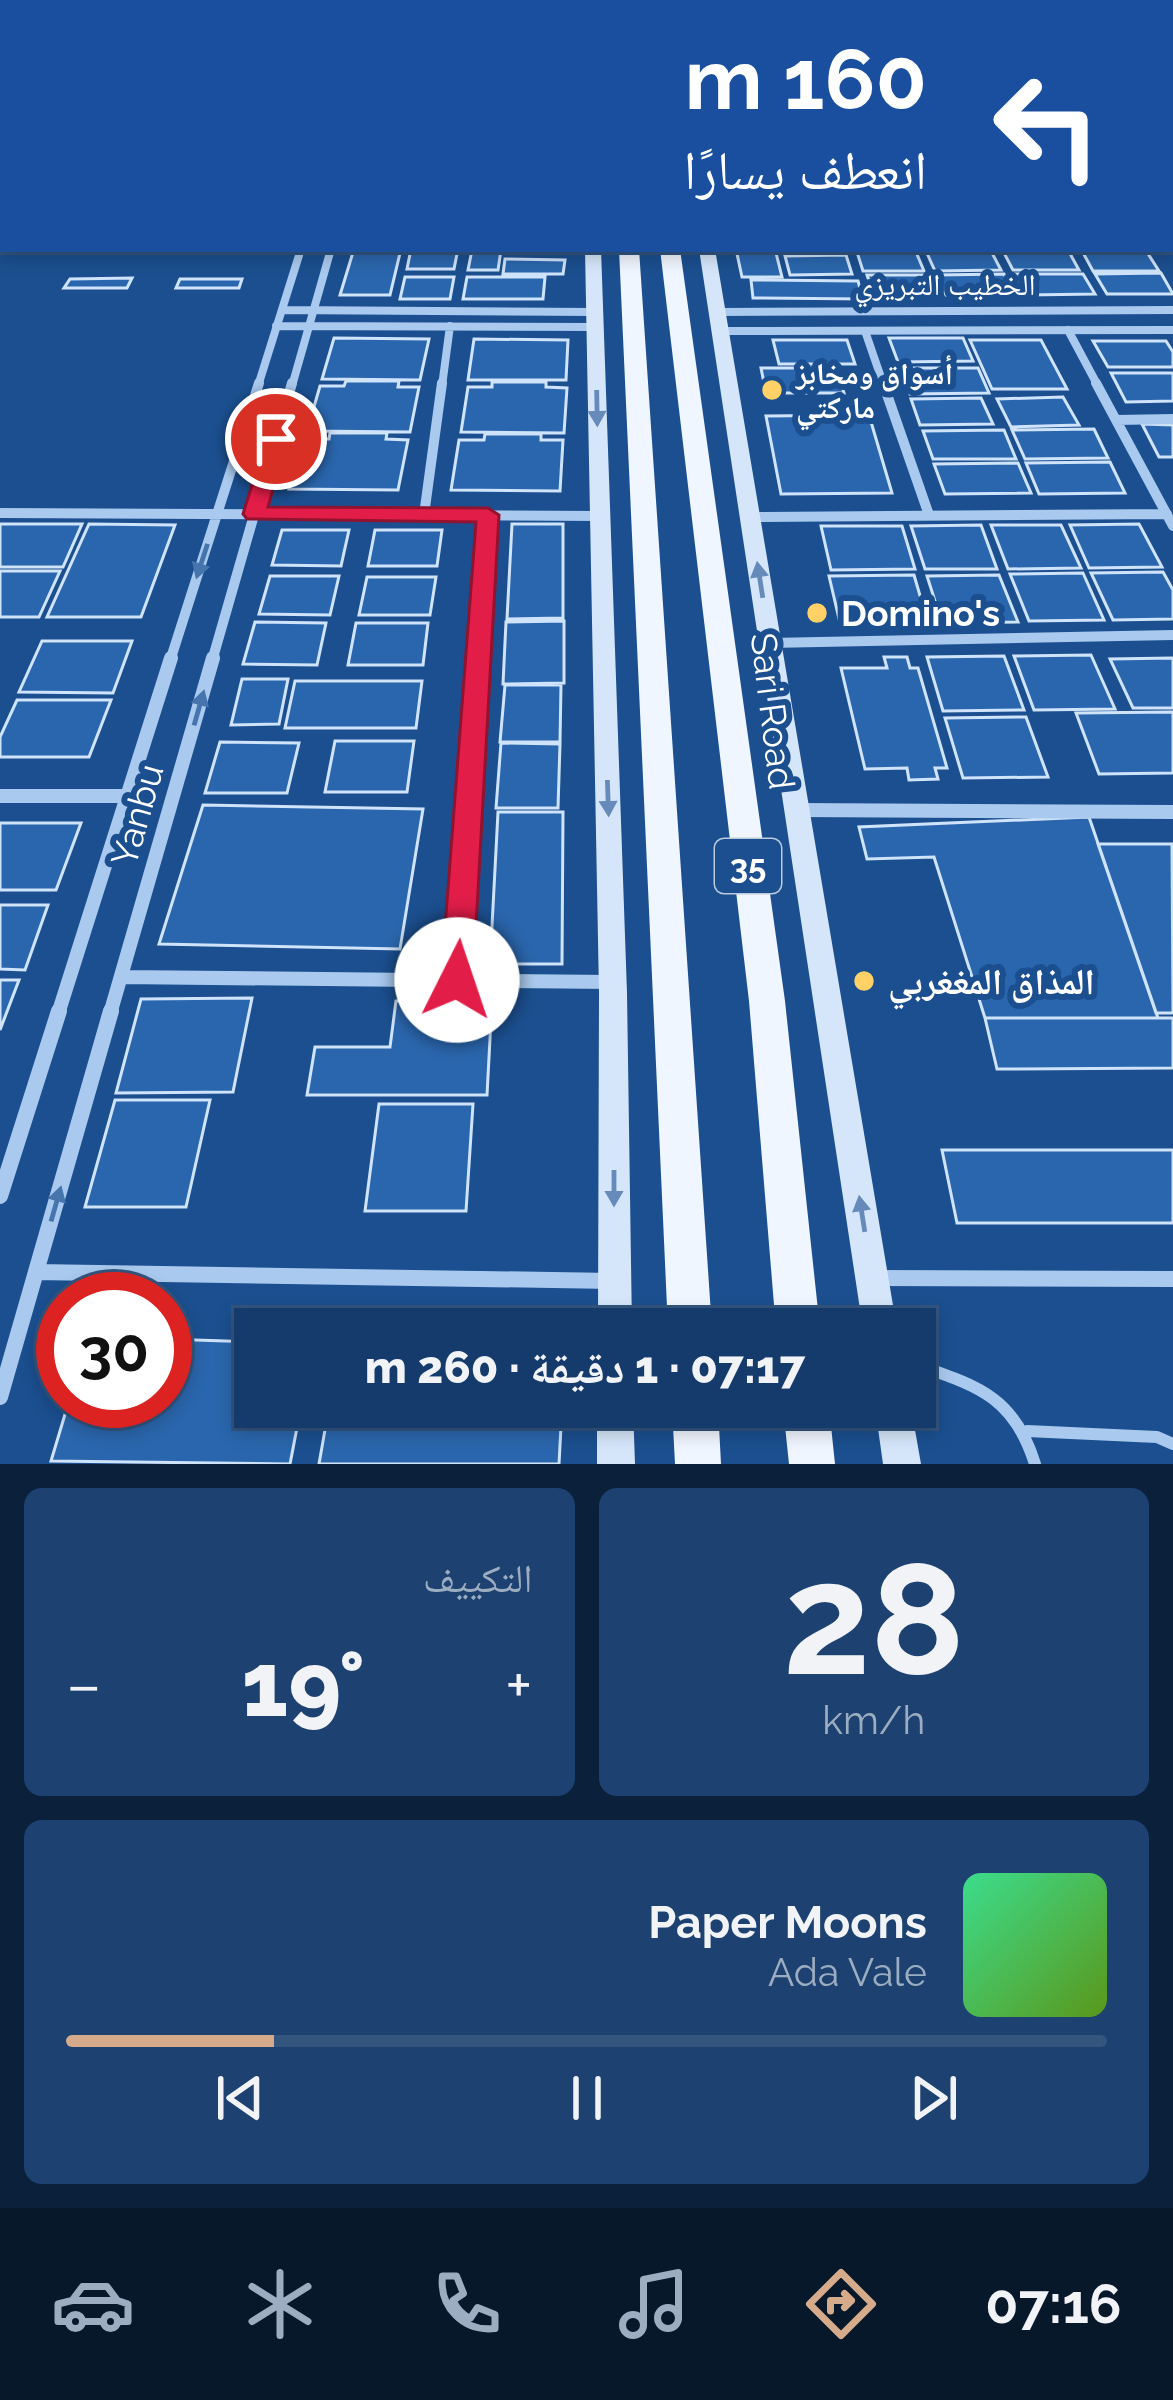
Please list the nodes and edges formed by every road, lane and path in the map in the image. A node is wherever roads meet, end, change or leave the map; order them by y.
1 (300, 252) edge
2 (330, 252) edge
3 (593, 252) edge
4 (629, 252) edge
5 (670, 252) edge
6 (707, 252) edge
7 (281, 310) junction
8 (313, 310) junction
9 (1173, 310) edge
10 (595, 319) junction
11 (719, 322) junction
12 (277, 326) junction
13 (309, 326) junction
14 (450, 326) junction
15 (1068, 330) junction
16 (1173, 330) edge
17 (866, 331) junction
18 (1173, 419) edge
19 (1117, 420) junction
20 (0, 513) edge
21 (217, 514) junction
22 (255, 514) junction
23 (1166, 514) junction
24 (424, 515) junction
25 (488, 515) junction
26 (929, 515) junction
27 (600, 516) junction
28 (750, 517) junction
29 (1173, 526) edge
30 (1173, 635) edge
31 (770, 643) junction
32 (0, 796) edge
33 (127, 796) junction
34 (797, 810) junction
35 (1173, 812) edge
36 (121, 977) junction
37 (457, 980) junction
38 (613, 982) junction
39 (0, 1196) edge
40 (36, 1272) joint
41 (192, 1274) edge
42 (872, 1278) junction
43 (1173, 1279) edge
44 (615, 1281) junction
45 (615, 1308) edge
46 (689, 1308) edge
47 (796, 1308) edge
48 (877, 1308) edge
49 (936, 1372) edge
50 (0, 1397) edge
51 (615, 1428) edge
52 (696, 1428) edge
53 (808, 1428) edge
54 (896, 1428) edge
55 (1027, 1431) junction
56 (1173, 1444) edge
57 (616, 1464) edge
58 (698, 1464) edge
59 (812, 1464) edge
60 (902, 1464) edge
61 (1035, 1464) edge

1 - 7 street, Yanbu
2 - 8 street, Yanbu
3 - 10 main road
4 - 46 main road, 35
5 - 47 main road, Sari Road / 35
6 - 11 main road
7 - 8 street
7 - 12 street, Yanbu
8 - 10 street
8 - 13 street, Yanbu
9 - 11 street, الخطيب التبريزي
10 - 14 street
10 -> 27 main road
11 - 17 street, الخطيب التبريزي
11 - 28 main road
12 - 13 street
12 - 21 street, Yanbu
13 - 14 street
13 - 22 street, Yanbu
14 - 24 street
15 - 16 street, الخطيب التبريزي
15 - 17 street, الخطيب التبريزي
15 - 19 street
17 - 26 street
18 - 19 street
19 - 23 street
20 - 21 street
21 - 22 street
21 -> 33 street, Yanbu
22 - 24 street
36 -> 22 street, Yanbu
23 - 26 street
23 - 29 street
24 - 25 street
25 - 27 street
25 - 37 street
26 - 28 street
27 -> 38 main road
31 -> 28 main road
30 - 31 street
31 - 34 main road
32 - 33 street
33 - 39 street, Yanbu
34 - 35 street
42 -> 34 main road
36 - 37 street
40 -> 36 street, Yanbu
37 - 38 street
38 -> 44 main road
40 - 50 street, Yanbu
41 - 44 street
42 - 43 street
42 - 48 main road
44 - 45 main road
49 - 55 lane
51 - 57 main road
52 - 58 main road
53 - 59 main road
54 - 60 main road
55 - 56 lane
55 - 61 lane

